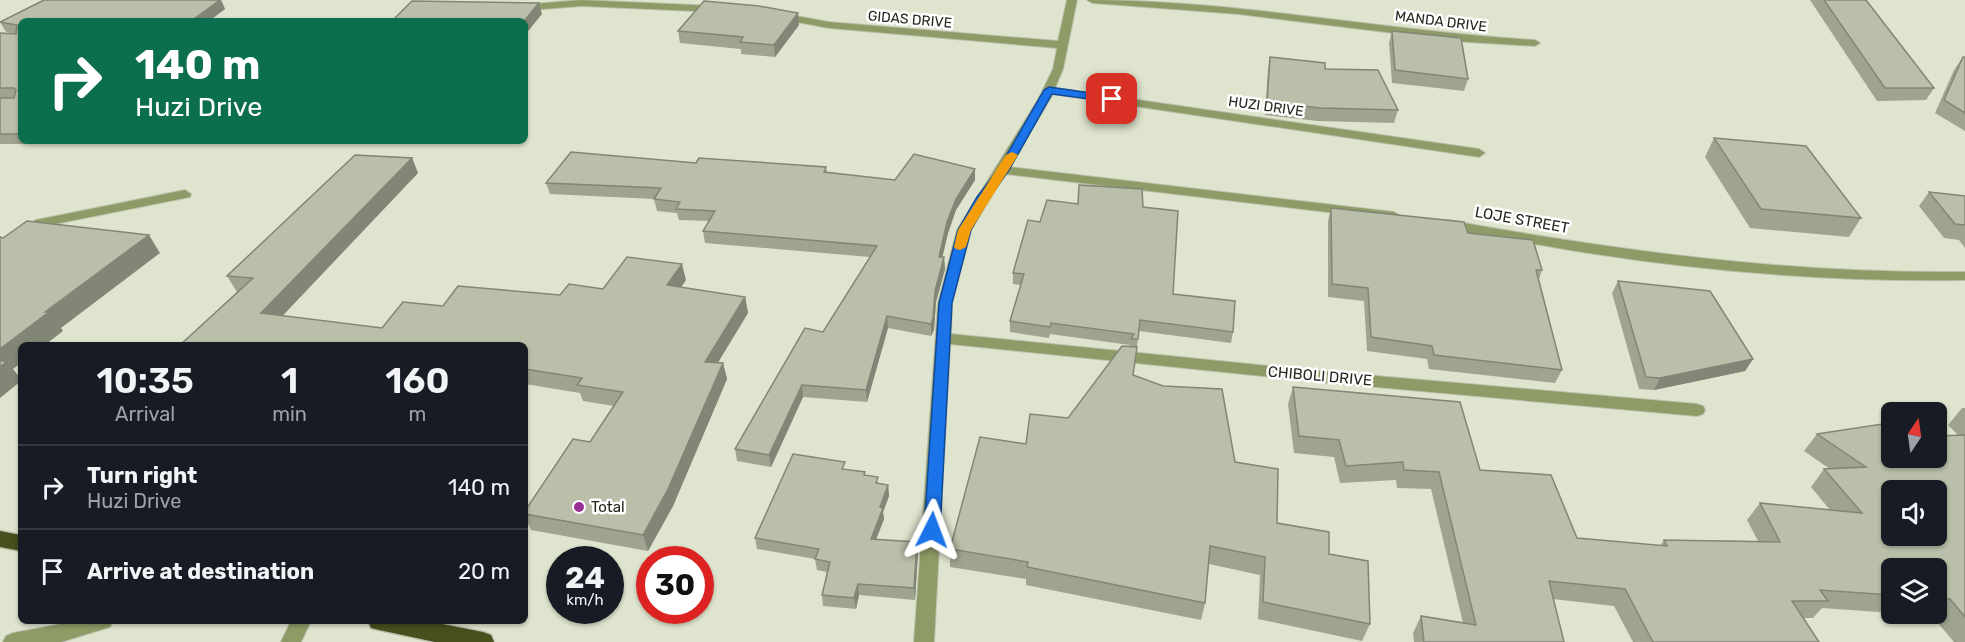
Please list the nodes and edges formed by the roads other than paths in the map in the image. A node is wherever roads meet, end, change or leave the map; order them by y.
1 (1072, 0) edge
2 (1092, 0) edge
3 (512, 8) edge
4 (727, 10) edge
5 (771, 15) edge
6 (1535, 44) dead end
7 (1063, 45) junction
8 (1049, 90) junction
9 (1479, 153) dead end
10 (1003, 170) junction
11 (184, 194) dead end
12 (1402, 217) edge
13 (1437, 222) edge
14 (0, 246) edge
15 (1965, 276) edge
16 (943, 338) junction
17 (1697, 410) dead end
18 (0, 539) edge
19 (18, 542) edge
20 (95, 624) edge
21 (300, 624) edge
22 (394, 624) edge
23 (13, 642) edge
24 (291, 642) edge
25 (483, 642) edge
26 (924, 642) edge

1 - 7 street
2 - 6 street, MANDA DRIVE
3 - 4 street
5 - 7 street, GIDAS DRIVE
7 - 8 street
8 - 9 street, HUZI DRIVE
8 - 10 street
10 - 12 street
10 - 16 street
11 - 14 street
13 - 15 street, LOJE STREET
16 - 17 street, CHIBOLI DRIVE
16 - 26 street
18 - 19 highway
20 - 23 street
21 - 24 street
22 - 25 highway

